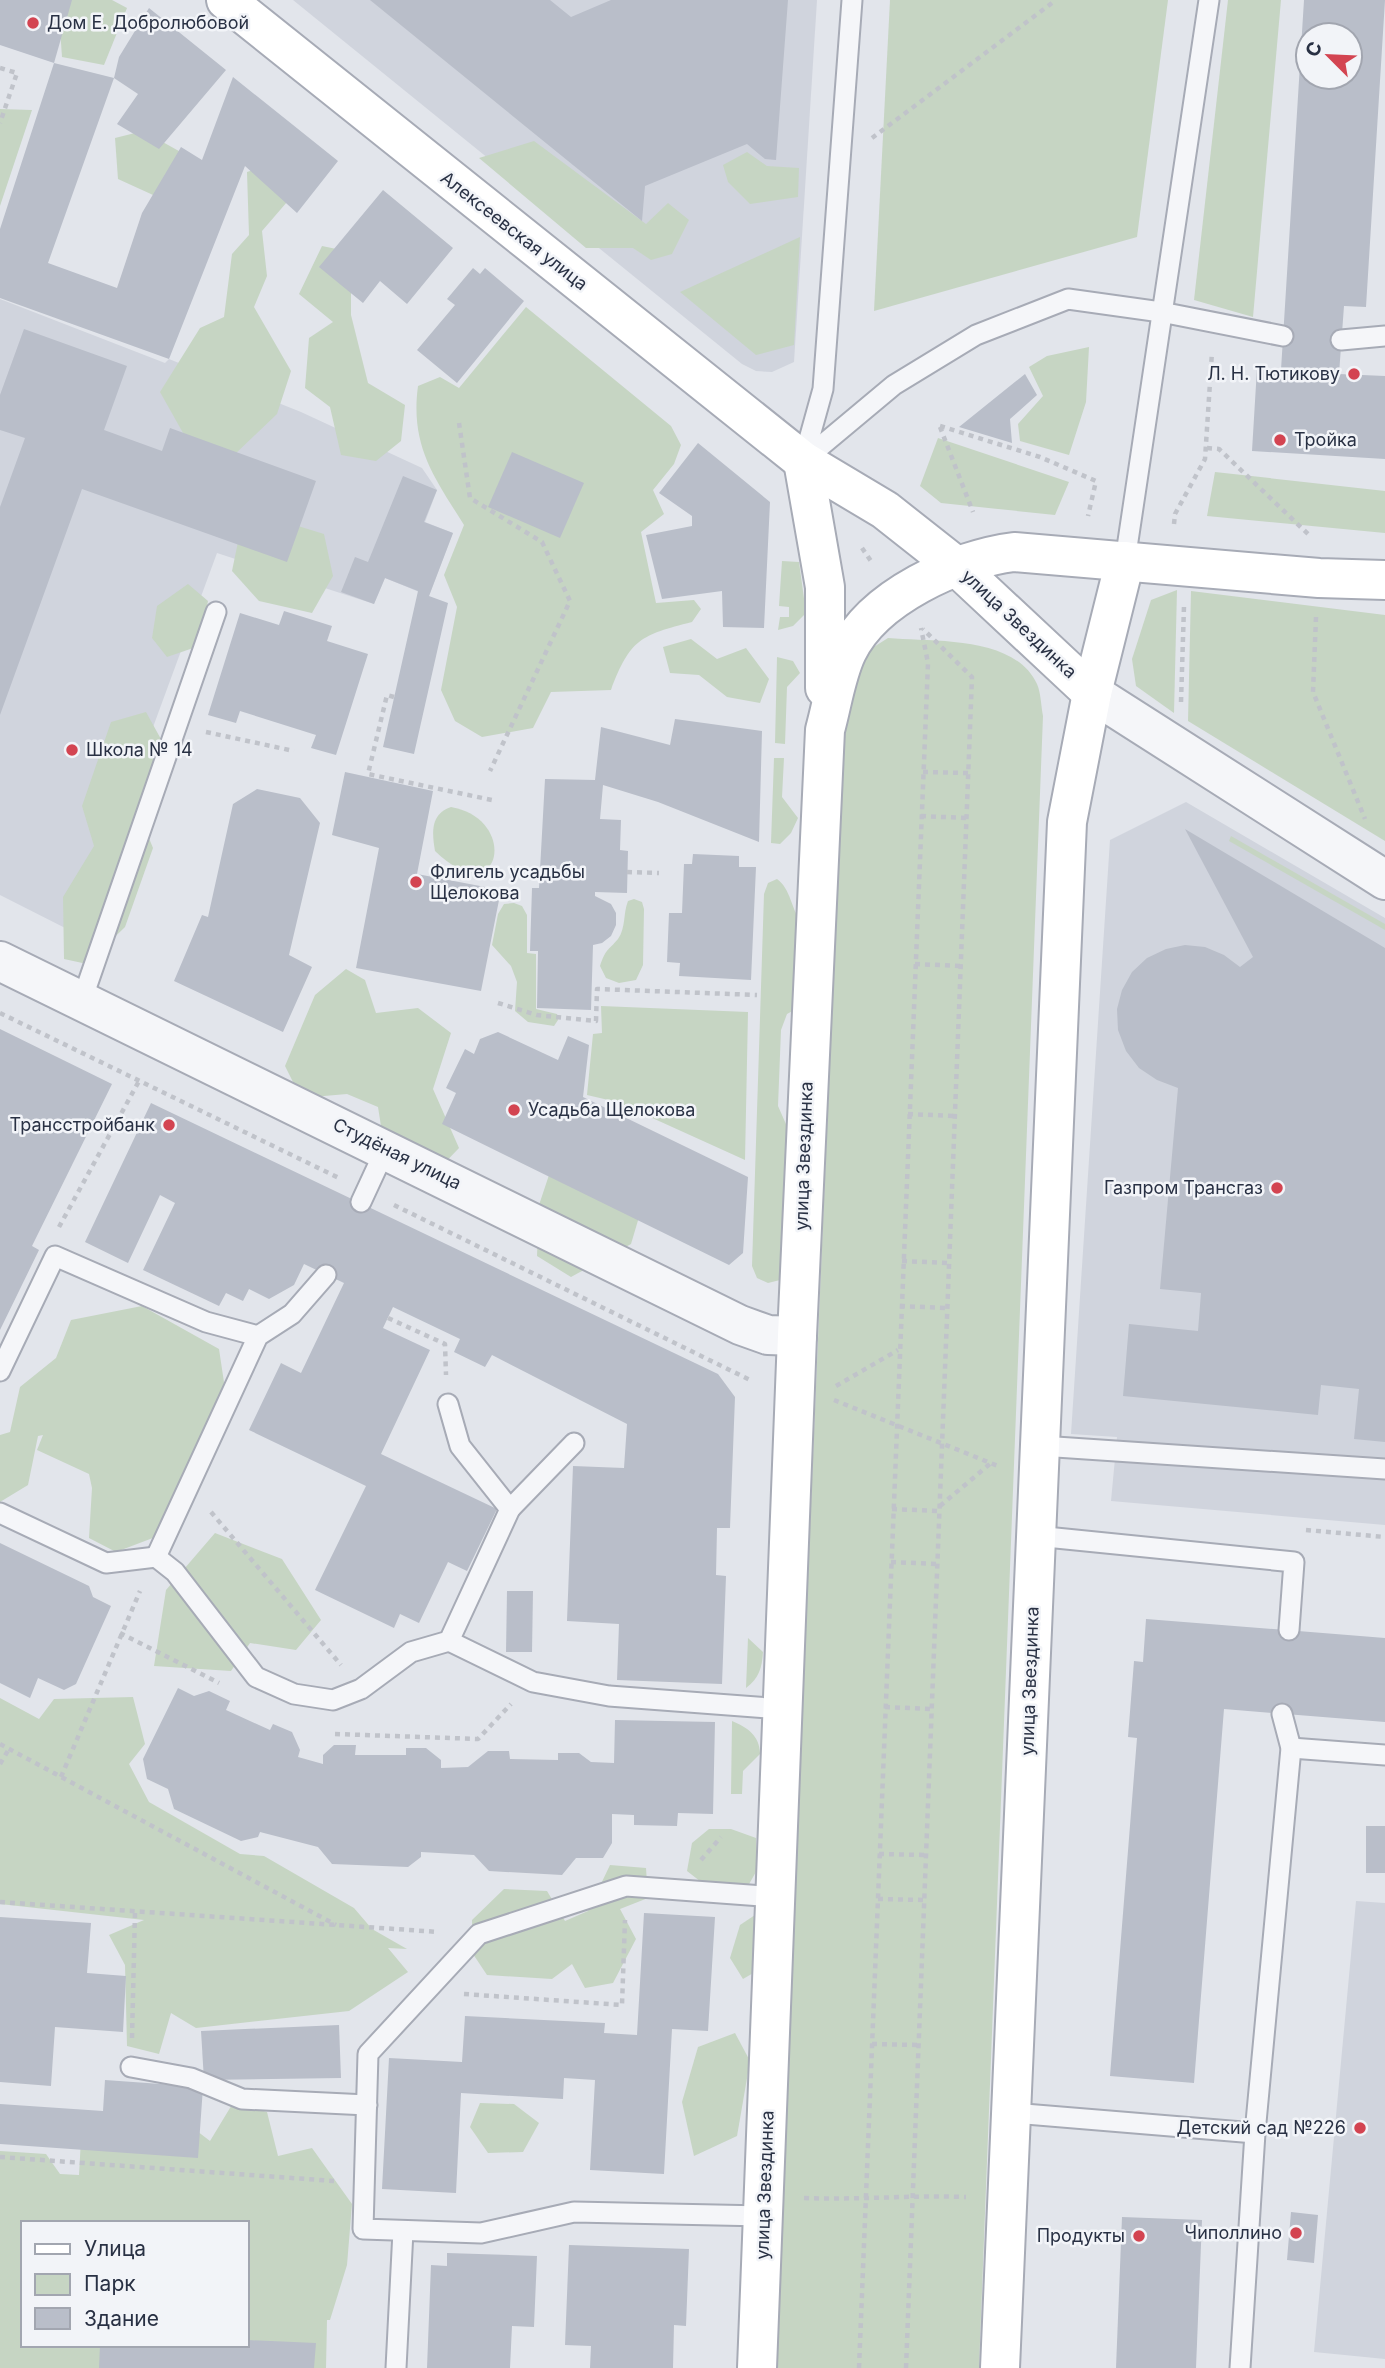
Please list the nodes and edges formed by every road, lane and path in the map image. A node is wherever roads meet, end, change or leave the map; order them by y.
1 (226, 0) edge
2 (852, 0) edge
3 (1056, 0) edge
4 (1209, 0) edge
5 (0, 68) edge
6 (0, 123) edge
7 (839, 163) junction
8 (1161, 312) junction
9 (1214, 323) junction
10 (1283, 336) dead end
11 (1385, 336) edge
12 (1341, 340) dead end
13 (459, 423) dead end
14 (1207, 448) junction
15 (803, 461) junction
16 (973, 512) dead end
17 (1086, 523) dead end
18 (1173, 532) dead end
19 (1312, 538) dead end
20 (1125, 561) junction
21 (956, 566) junction
22 (1385, 580) edge
23 (1184, 603) dead end
24 (216, 612) dead end
25 (1316, 615) dead end
26 (1092, 693) junction
27 (394, 697) dead end
28 (1181, 704) dead end
29 (177, 726) junction
30 (825, 730) junction
31 (294, 751) dead end
32 (490, 771) dead end
33 (923, 772) junction
34 (968, 773) junction
35 (492, 800) dead end
36 (921, 816) junction
37 (966, 818) junction
38 (1370, 830) dead end
39 (627, 872) dead end
40 (659, 873) dead end
41 (1385, 880) edge
42 (0, 961) edge
43 (915, 964) junction
44 (961, 966) junction
45 (757, 995) dead end
46 (82, 1000) junction
47 (498, 1003) dead end
48 (160, 1037) junction
49 (908, 1114) junction
50 (955, 1116) junction
51 (386, 1149) junction
52 (360, 1202) dead end
53 (55, 1255) junction
54 (902, 1261) junction
55 (949, 1263) junction
56 (326, 1275) dead end
57 (900, 1306) junction
58 (947, 1308) junction
59 (388, 1318) dead end
60 (258, 1336) junction
61 (797, 1336) junction
62 (899, 1349) junction
63 (0, 1371) edge
64 (832, 1388) dead end
65 (821, 1395) dead end
66 (448, 1404) joint
67 (896, 1425) junction
68 (574, 1443) dead end
69 (942, 1443) junction
70 (1041, 1446) junction
71 (991, 1463) junction
72 (1003, 1468) dead end
73 (1385, 1469) edge
74 (190, 1488) junction
75 (510, 1509) junction
76 (892, 1509) junction
77 (939, 1509) junction
78 (0, 1513) edge
79 (1329, 1533) dead end
80 (1036, 1536) junction
81 (1385, 1537) edge
82 (156, 1558) junction
83 (891, 1562) junction
84 (937, 1564) junction
85 (1289, 1630) dead end
86 (449, 1640) junction
87 (361, 1689) junction
88 (885, 1707) junction
89 (782, 1709) junction
90 (932, 1709) junction
91 (1282, 1714) dead end
92 (0, 1744) edge
93 (1291, 1748) junction
94 (9, 1749) junction
95 (0, 1750) edge
96 (1385, 1755) edge
97 (0, 1764) edge
98 (61, 1777) junction
99 (879, 1854) junction
100 (926, 1855) junction
101 (626, 1886) junction
102 (776, 1897) junction
103 (878, 1899) junction
104 (925, 1900) junction
105 (0, 1902) edge
106 (135, 1912) junction
107 (340, 1927) junction
108 (479, 1934) junction
109 (425, 1992) junction
110 (872, 2044) junction
111 (919, 2045) junction
112 (131, 2067) joint
113 (367, 2105) junction
114 (1012, 2113) junction
115 (1255, 2133) junction
116 (0, 2157) edge
117 (365, 2183) junction
118 (914, 2195) junction
119 (972, 2197) dead end
120 (866, 2200) junction
121 (779, 2207) junction
122 (403, 2231) junction
123 (396, 2368) edge
124 (757, 2368) edge
125 (859, 2368) edge
126 (906, 2368) edge
127 (1000, 2368) edge
128 (1240, 2368) edge

1 - 15 street, Алексеевская улица
2 - 7 lane
3 - 7 path
4 - 8 lane
5 - 6 path
7 - 15 lane
8 - 9 lane
8 - 15 lane
8 - 20 lane
9 - 10 lane
9 - 14 path
11 - 12 lane
13 - 32 path
14 - 18 path
14 - 19 path
15 - 21 street, Алексеевская улица
15 - 30 street
16 - 17 path
20 - 21 street
20 - 22 street
20 - 26 street
21 - 26 street, улица Звездинка
21 - 30 street, улица Звездинка
23 - 28 path
24 - 29 lane
25 - 38 path
26 - 41 street
26 - 70 street, улица Звездинка
27 - 35 path
29 - 31 path
29 - 46 lane
30 - 61 street, улица Звездинка
33 - 34 path
33 - 34 path
33 - 36 path
34 - 37 path
36 - 37 path
36 - 43 path
37 - 44 path
39 - 40 path
42 - 46 street, Студёная улица
43 - 44 path
43 - 49 path
44 - 50 path
45 - 47 path
46 - 48 street, Студёная улица
48 - 51 street, Студёная улица
48 - 53 path
49 - 50 path
49 - 54 path
50 - 55 path
51 - 52 lane
51 - 61 street, Студёная улица
53 - 60 lane
53 - 63 lane
54 - 55 path
54 - 57 path
55 - 58 path
56 - 60 lane
57 - 58 path
57 - 62 path
58 - 69 path
59 - 66 path
60 - 74 lane
61 - 89 street, улица Звездинка
62 - 64 path
62 - 67 path
65 - 67 path
66 - 75 lane
67 - 69 path
67 - 76 path
68 - 75 lane
69 - 71 path
69 - 77 path
70 - 73 lane
70 - 80 street, улица Звездинка
71 - 72 path
71 - 77 path
74 - 82 lane
74 - 87 path
75 - 86 lane
76 - 77 path
76 - 83 path
77 - 84 path
78 - 82 lane
79 - 81 path
80 - 85 lane
80 - 114 street, улица Звездинка
82 - 87 lane
82 - 98 path
83 - 84 path
83 - 88 path
84 - 90 path
86 - 87 lane
86 - 89 lane
88 - 90 path
88 - 99 path
89 - 102 street, улица Звездинка
90 - 100 path
91 - 93 lane
92 - 94 path
93 - 96 lane
93 - 115 lane
94 - 95 path
94 - 97 path
94 - 98 path
98 - 107 path
99 - 100 path
99 - 103 path
100 - 104 path
101 - 102 lane
101 - 108 lane
101 - 109 path
102 - 121 street, улица Звездинка
103 - 104 path
103 - 110 path
104 - 111 path
105 - 106 path
106 - 107 path
106 - 112 path
107 - 108 path
108 - 109 lane
109 - 113 lane
110 - 111 path
110 - 120 path
111 - 118 path
112 - 113 lane
113 - 117 lane
114 - 115 lane
114 - 127 street, улица Звездинка
115 - 128 lane
116 - 117 path
117 - 122 lane
118 - 119 path
118 - 120 path
118 - 126 path
120 - 121 path
120 - 125 path
121 - 122 lane
121 - 124 street, улица Звездинка
122 - 123 lane

